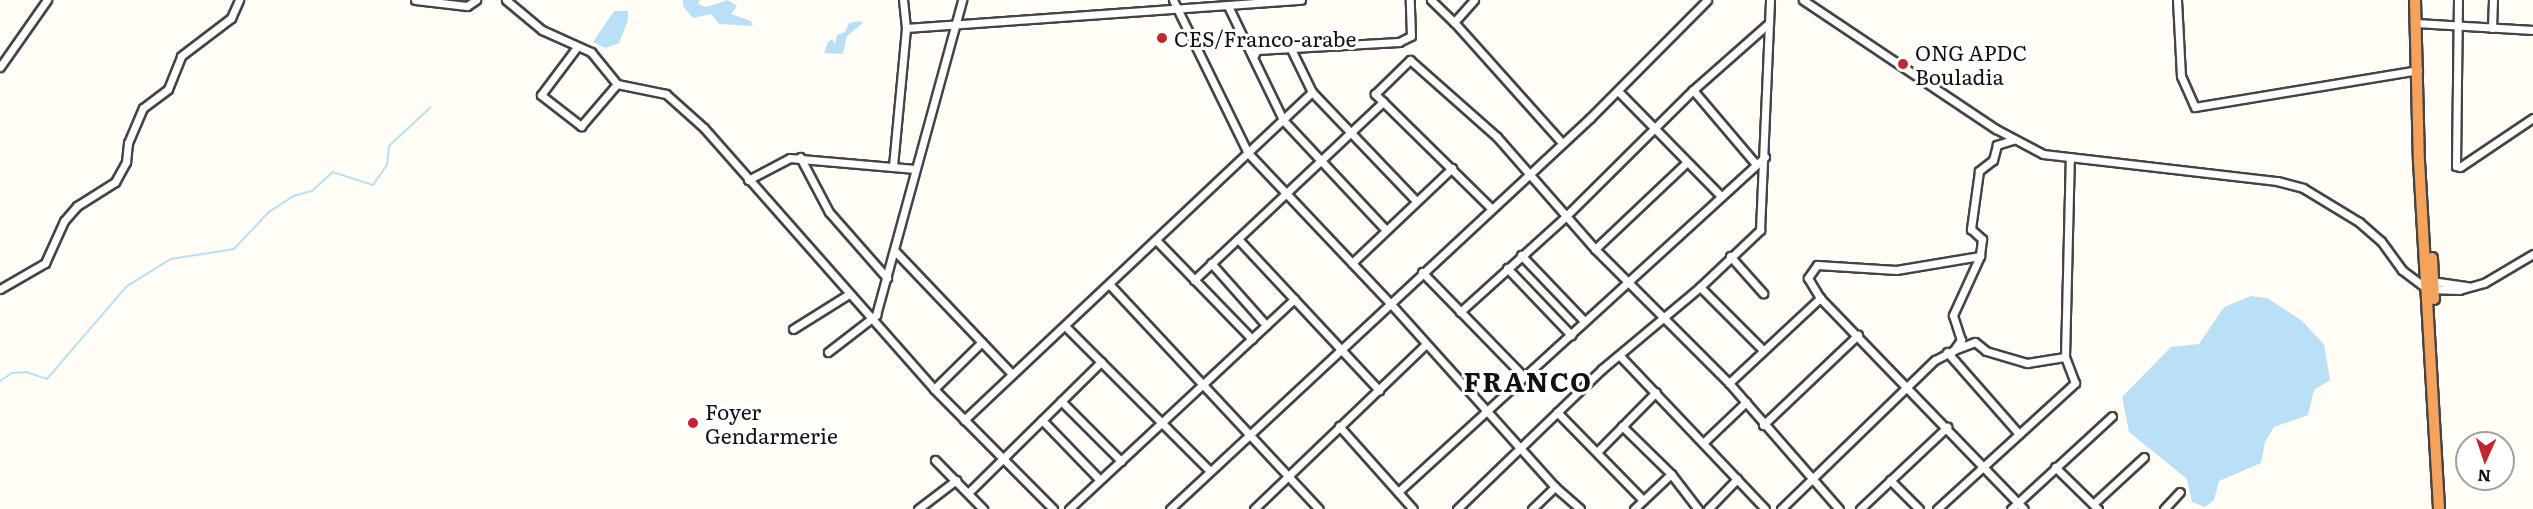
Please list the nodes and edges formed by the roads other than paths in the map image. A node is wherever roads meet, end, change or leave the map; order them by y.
1 (47, 0) edge
2 (239, 0) edge
3 (415, 0) edge
4 (477, 0) edge
5 (506, 0) edge
6 (903, 0) edge
7 (962, 0) edge
8 (1173, 0) edge
9 (1301, 0) edge
10 (1410, 0) edge
11 (1431, 0) edge
12 (1446, 0) edge
13 (1474, 0) edge
14 (1707, 0) edge
15 (1770, 0) edge
16 (1803, 0) edge
17 (2177, 0) edge
18 (2415, 0) edge
19 (2458, 0) edge
20 (2493, 0) edge
21 (1288, 1) edge
22 (1238, 2) edge
23 (1228, 6) junction
24 (1177, 9) junction
25 (1441, 9) junction
26 (1454, 22) junction
27 (1769, 23) junction
28 (2416, 23) junction
29 (2458, 24) junction
30 (955, 25) junction
31 (906, 28) junction
32 (2492, 28) junction
33 (2533, 30) edge
34 (577, 47) junction
35 (1291, 49) junction
36 (1252, 57) junction
37 (0, 67) edge
38 (2418, 70) junction
39 (617, 84) junction
40 (1693, 90) junction
41 (1618, 91) junction
42 (1312, 92) junction
43 (1383, 102) junction
44 (2533, 118) edge
45 (1283, 120) junction
46 (1656, 128) junction
47 (1350, 132) junction
48 (2013, 140) junction
49 (1562, 143) junction
50 (1248, 153) junction
51 (800, 157) junction
52 (1765, 157) junction
53 (2070, 158) junction
54 (1322, 162) junction
55 (1686, 163) junction
56 (1755, 163) junction
57 (893, 166) junction
58 (1452, 168) junction
59 (915, 169) junction
60 (1528, 173) junction
61 (748, 180) junction
62 (1720, 195) junction
63 (1286, 196) junction
64 (1416, 201) junction
65 (1491, 208) junction
66 (1565, 217) junction
67 (1386, 230) junction
68 (1238, 239) junction
69 (1156, 240) junction
70 (1595, 249) junction
71 (894, 250) junction
72 (2533, 254) edge
73 (1521, 255) junction
74 (1730, 256) junction
75 (1980, 256) junction
76 (1352, 263) junction
77 (1211, 264) junction
78 (1507, 268) junction
79 (1422, 272) junction
80 (886, 278) junction
81 (1194, 280) junction
82 (1625, 282) junction
83 (1110, 285) junction
84 (2430, 285) junction
85 (1700, 287) junction
86 (0, 290) edge
87 (1763, 292) dead end
88 (849, 294) junction
89 (1820, 298) junction
90 (1294, 299) junction
91 (1390, 303) junction
92 (1460, 312) junction
93 (873, 318) junction
94 (1663, 320) junction
95 (1584, 321) junction
96 (1266, 325) junction
97 (1065, 326) junction
98 (792, 329) dead end
99 (1571, 335) junction
100 (1858, 335) junction
101 (1252, 339) junction
102 (982, 342) junction
103 (1426, 344) junction
104 (1341, 349) junction
105 (1762, 349) junction
106 (828, 352) dead end
107 (1950, 352) junction
108 (1621, 357) junction
109 (2065, 357) junction
110 (1101, 362) junction
111 (1012, 374) junction
112 (1524, 377) junction
113 (1729, 383) junction
114 (1201, 386) junction
115 (1908, 386) junction
116 (934, 389) junction
117 (1379, 390) junction
118 (1656, 392) junction
119 (1061, 401) junction
120 (1746, 402) junction
121 (1487, 412) junction
122 (1557, 412) junction
123 (2112, 416) dead end
124 (964, 420) junction
125 (1042, 420) junction
126 (1161, 423) junction
127 (1763, 425) junction
128 (1339, 426) junction
129 (1622, 426) junction
130 (1947, 427) junction
131 (1250, 434) junction
132 (2019, 434) junction
133 (1704, 442) junction
134 (1523, 449) junction
135 (1599, 450) junction
136 (2144, 457) dead end
137 (1004, 459) junction
138 (935, 460) dead end
139 (1121, 461) junction
140 (1983, 465) junction
141 (2055, 467) junction
142 (1210, 471) junction
143 (1290, 473) junction
144 (1671, 474) junction
145 (1737, 479) junction
146 (956, 480) junction
147 (1100, 480) junction
148 (1813, 480) junction
149 (1890, 480) junction
150 (1555, 487) junction
151 (1398, 492) junction
152 (2180, 492) dead end
153 (968, 493) junction
154 (1643, 500) junction
155 (2018, 503) junction
156 (927, 506) edge
157 (2095, 507) edge
158 (1257, 508) edge
159 (918, 509) edge
160 (983, 509) edge
161 (1053, 509) edge
162 (1069, 509) edge
163 (1170, 509) edge
164 (1319, 509) edge
165 (1413, 509) edge
166 (1457, 509) edge
167 (1532, 509) edge
168 (1580, 509) edge
169 (1634, 509) edge
170 (1698, 509) edge
171 (1708, 509) edge
172 (1766, 509) edge
173 (1781, 509) edge
174 (1839, 509) edge
175 (1860, 509) edge
176 (1919, 509) edge
177 (1937, 509) edge
178 (2011, 509) edge
179 (2024, 509) edge
180 (2164, 509) edge
181 (2439, 509) edge
182 (2445, 509) edge

1 - 37 street
2 - 86 street
3 - 4 street
5 - 34 street
6 - 31 street
7 - 30 street
8 - 24 street
9 - 21 street
10 - 35 street
11 - 25 street
12 - 25 street
13 - 26 street
14 - 41 street
15 - 27 street
16 - 48 street
17 - 38 street
18 - 28 highway
19 - 29 street
20 - 32 street
21 - 22 street
22 - 23 street
23 - 24 street
23 - 36 street
24 - 30 street
24 - 50 street
25 - 26 street
26 - 49 street
27 - 40 street
27 - 52 street
28 - 29 street
28 - 38 highway
29 - 32 street
29 - 44 street
30 - 31 street
30 - 59 street
31 - 57 street
32 - 33 street
34 - 39 street
34 - 39 street
35 - 36 street
35 - 42 street
36 - 45 street
38 - 84 highway
39 - 61 street
40 - 46 street
40 - 56 street
41 - 46 street
41 - 49 street
42 - 45 street
42 - 47 street
43 - 47 street
43 - 58 street
43 - 60 street
45 - 50 street
45 - 54 street
46 - 55 street
46 - 66 street
47 - 54 street
47 - 64 street
48 - 53 street
48 - 75 street
49 - 60 street
50 - 63 street
50 - 69 street
51 - 57 street
51 - 61 street
51 - 80 street
52 - 56 street
52 - 74 street
53 - 84 street
53 - 109 street
54 - 63 street
54 - 67 street
55 - 62 street
55 - 70 street
56 - 62 street
57 - 59 street
58 - 64 street
58 - 65 street
59 - 71 street
60 - 65 street
60 - 66 street
61 - 88 street
62 - 82 street
63 - 68 street
63 - 76 street
64 - 67 street
65 - 79 street
66 - 70 street
66 - 73 street
67 - 76 street
68 - 77 street
68 - 90 street
69 - 81 street
69 - 83 street
70 - 82 street
71 - 80 street
71 - 102 street
72 - 84 street
73 - 78 street
73 - 95 street
74 - 85 street
74 - 87 street
75 - 89 street
75 - 107 street
76 - 91 street
77 - 81 street
77 - 96 street
78 - 92 street
78 - 99 street
79 - 91 street
79 - 92 street
80 - 93 street
81 - 101 street
82 - 94 street
82 - 95 street
83 - 97 street
83 - 114 street
84 - 181 highway
84 - 182 highway
85 - 94 street
85 - 105 street
88 - 93 street
88 - 98 street
89 - 100 street
89 - 105 street
90 - 96 street
90 - 104 street
91 - 103 street
91 - 104 street
92 - 112 street
93 - 106 street
93 - 116 street
94 - 108 street
94 - 113 street
95 - 99 street
96 - 101 street
97 - 110 street
97 - 111 street
99 - 112 street
100 - 115 street
100 - 127 street
101 - 114 street
102 - 111 street
102 - 116 street
103 - 117 street
103 - 121 street
104 - 117 street
104 - 131 street
105 - 113 street
107 - 109 street
107 - 115 street
107 - 132 street
108 - 118 street
108 - 122 street
109 - 132 street
110 - 119 street
110 - 126 street
111 - 124 street
112 - 121 street
113 - 120 street
114 - 126 street
114 - 131 street
115 - 130 street
115 - 148 street
116 - 124 street
117 - 128 street
118 - 129 street
118 - 133 street
119 - 125 street
119 - 139 street
120 - 127 street
120 - 133 street
121 - 134 street
121 - 151 street
122 - 134 street
122 - 135 street
123 - 141 street
124 - 137 street
125 - 137 street
125 - 147 street
126 - 139 street
126 - 142 street
127 - 148 street
128 - 143 street
128 - 151 street
129 - 135 street
129 - 144 street
130 - 140 street
130 - 149 street
131 - 142 street
131 - 143 street
132 - 140 street
133 - 145 street
134 - 150 street
134 - 166 street
135 - 154 street
136 - 157 street
137 - 153 street
137 - 161 street
138 - 146 street
139 - 147 street
140 - 155 street
140 - 177 street
141 - 155 street
141 - 157 street
142 - 163 street
143 - 158 street
143 - 164 street
144 - 154 street
144 - 170 street
145 - 171 street
145 - 172 street
146 - 153 street
146 - 156 street
147 - 162 street
148 - 173 street
148 - 174 street
149 - 175 street
149 - 176 street
150 - 167 street
150 - 168 street
151 - 165 street
152 - 180 street
153 - 160 street
154 - 169 street
155 - 178 street
155 - 179 street
156 - 159 street

